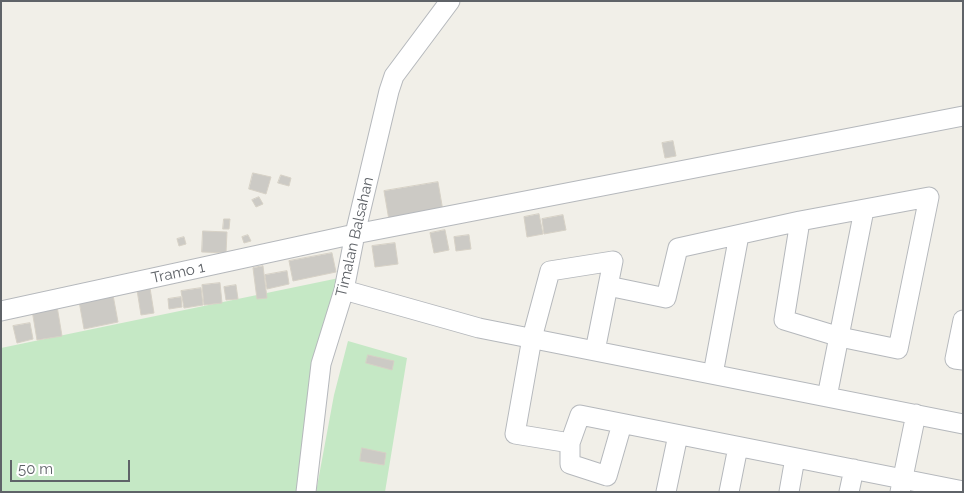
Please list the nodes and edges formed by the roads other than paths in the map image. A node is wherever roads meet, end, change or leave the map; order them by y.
1 (450, 1) edge
2 (963, 116) edge
3 (864, 210) junction
4 (800, 221) junction
5 (355, 234) junction
6 (739, 235) junction
7 (608, 286) junction
8 (344, 290) junction
9 (1, 312) edge
10 (963, 320) edge
11 (840, 336) junction
12 (532, 338) junction
13 (595, 351) junction
14 (963, 360) edge
15 (713, 374) junction
16 (827, 397) junction
17 (916, 414) junction
18 (622, 424) junction
19 (963, 424) edge
20 (678, 435) junction
21 (570, 443) junction
22 (738, 447) junction
23 (796, 458) junction
24 (854, 469) junction
25 (901, 485) edge
26 (963, 491) edge
27 (306, 492) edge
28 (666, 492) edge
29 (729, 492) edge
30 (788, 492) edge
31 (850, 492) edge

1 - 5 street, Timalan Balsahan
2 - 5 street, Tramo 1
3 - 4 street
3 - 11 street
3 - 11 street
4 - 6 street
4 - 11 street
5 - 8 street, Timalan Balsahan
5 - 9 street, Tramo 1
6 - 7 street
6 - 15 street
7 - 12 street
7 - 13 street
8 - 12 street
8 - 27 street, Timalan Balsahan
10 - 14 street
11 - 16 street
12 - 13 street
12 - 21 street
13 - 15 street
15 - 16 street
16 - 17 street
17 - 19 street
17 - 25 street
18 - 20 street
18 - 21 street
18 - 21 street
20 - 22 street
20 - 28 street
22 - 23 street
22 - 29 street
23 - 24 street
23 - 30 street
24 - 25 street
24 - 31 street
25 - 26 street

